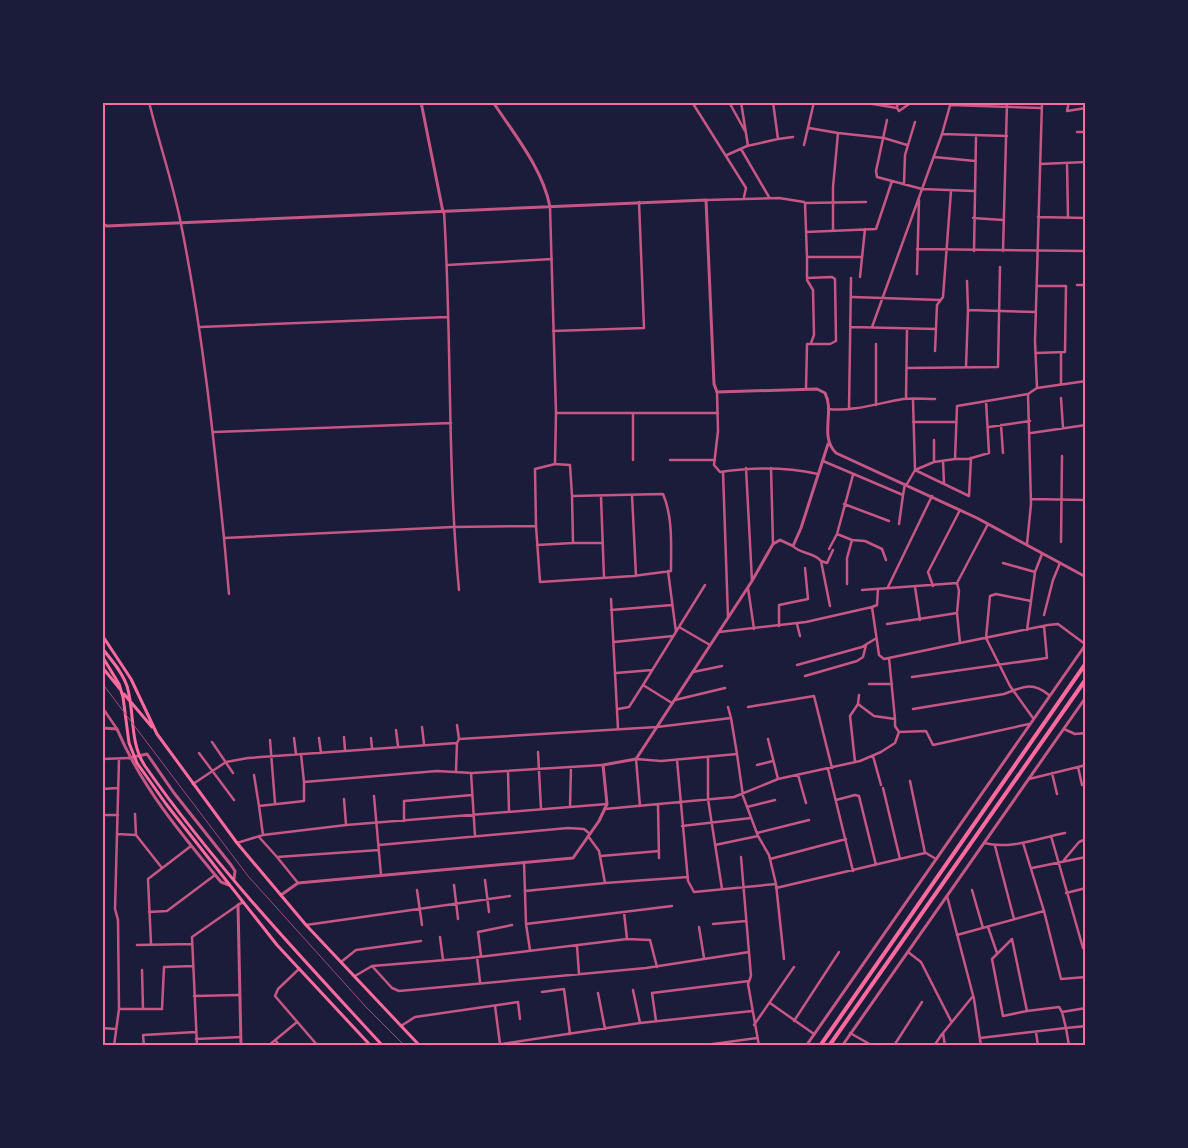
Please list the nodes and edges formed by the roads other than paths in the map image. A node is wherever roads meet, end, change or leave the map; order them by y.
1 (149, 102) edge
2 (421, 102) edge
3 (493, 102) edge
4 (692, 102) edge
5 (729, 102) edge
6 (741, 102) edge
7 (774, 102) edge
8 (814, 102) edge
9 (861, 102) edge
10 (898, 102) edge
11 (912, 102) edge
12 (1007, 102) edge
13 (1042, 102) edge
14 (1069, 102) edge
15 (874, 104) edge
16 (951, 104) edge
17 (978, 104) edge
18 (1008, 107) junction
19 (897, 108) junction
20 (1041, 108) junction
21 (1086, 108) edge
22 (887, 120) dead end
23 (915, 122) dead end
24 (809, 128) junction
25 (745, 132) junction
26 (1077, 132) dead end
27 (1086, 132) edge
28 (838, 133) junction
29 (942, 134) junction
30 (1007, 136) junction
31 (793, 137) dead end
32 (976, 137) junction
33 (884, 138) junction
34 (778, 139) junction
35 (804, 145) dead end
36 (908, 145) junction
37 (748, 146) junction
38 (741, 149) junction
39 (726, 156) junction
40 (934, 157) junction
41 (976, 161) junction
42 (1086, 162) edge
43 (1067, 163) junction
44 (1040, 164) junction
45 (892, 181) junction
46 (904, 184) junction
47 (922, 189) junction
48 (951, 191) junction
49 (974, 191) junction
50 (744, 198) junction
51 (769, 198) junction
52 (919, 199) junction
53 (706, 200) junction
54 (833, 201) junction
55 (639, 202) junction
56 (805, 202) junction
57 (866, 202) dead end
58 (550, 206) junction
59 (444, 212) junction
60 (1038, 217) junction
61 (973, 218) junction
62 (1068, 218) junction
63 (1086, 218) edge
64 (1003, 220) junction
65 (181, 222) junction
66 (102, 224) edge
67 (865, 229) junction
68 (833, 230) junction
69 (806, 232) junction
70 (917, 250) junction
71 (947, 251) junction
72 (974, 251) junction
73 (1003, 251) junction
74 (1037, 251) junction
75 (1086, 251) edge
76 (862, 257) junction
77 (807, 258) junction
78 (552, 259) junction
79 (447, 265) junction
80 (1000, 266) dead end
81 (917, 274) dead end
82 (860, 277) dead end
83 (852, 278) dead end
84 (807, 280) dead end
85 (967, 281) dead end
86 (1077, 285) dead end
87 (1086, 285) edge
88 (1037, 286) junction
89 (852, 297) junction
90 (882, 297) junction
91 (940, 300) junction
92 (968, 310) junction
93 (998, 312) junction
94 (1036, 312) junction
95 (447, 317) junction
96 (200, 327) junction
97 (851, 327) junction
98 (872, 327) junction
99 (907, 329) junction
100 (936, 329) junction
101 (553, 331) junction
102 (811, 343) junction
103 (876, 344) dead end
104 (935, 351) dead end
105 (1061, 352) junction
106 (1036, 353) junction
107 (966, 367) junction
108 (907, 368) junction
109 (1086, 380) edge
110 (1061, 384) junction
111 (1036, 388) junction
112 (806, 389) junction
113 (717, 392) junction
114 (1028, 394) junction
115 (1061, 398) dead end
116 (906, 399) junction
117 (935, 399) dead end
118 (913, 400) junction
119 (986, 401) junction
120 (876, 405) junction
121 (828, 409) junction
122 (849, 409) junction
123 (718, 412) junction
124 (556, 413) junction
125 (633, 413) junction
126 (1030, 421) junction
127 (913, 422) junction
128 (956, 422) junction
129 (451, 423) junction
130 (1001, 425) junction
131 (1086, 425) edge
132 (989, 427) junction
133 (1063, 428) junction
134 (214, 432) junction
135 (1031, 433) junction
136 (934, 440) dead end
137 (828, 444) junction
138 (1003, 453) dead end
139 (1062, 456) dead end
140 (971, 458) junction
141 (955, 459) junction
142 (633, 460) dead end
143 (670, 460) dead end
144 (715, 460) junction
145 (823, 461) junction
146 (943, 461) junction
147 (934, 462) junction
148 (555, 464) junction
149 (746, 468) junction
150 (771, 468) junction
151 (915, 470) junction
152 (723, 472) junction
153 (818, 474) junction
154 (853, 475) junction
155 (944, 483) junction
156 (906, 484) junction
157 (632, 495) junction
158 (903, 495) junction
159 (572, 496) junction
160 (600, 496) junction
161 (932, 496) junction
162 (1031, 499) junction
163 (1062, 500) junction
164 (1086, 500) edge
165 (844, 504) junction
166 (960, 510) junction
167 (889, 521) dead end
168 (899, 524) dead end
169 (988, 524) junction
170 (536, 526) junction
171 (453, 527) junction
172 (837, 534) junction
173 (224, 538) junction
174 (852, 540) junction
175 (1061, 542) dead end
176 (573, 543) junction
177 (602, 543) junction
178 (773, 544) junction
179 (1027, 544) junction
180 (537, 545) junction
181 (793, 546) junction
182 (1042, 553) junction
183 (886, 560) dead end
184 (821, 561) junction
185 (1003, 563) dead end
186 (1060, 563) junction
187 (804, 568) dead end
188 (668, 572) junction
189 (1035, 572) junction
190 (636, 576) junction
191 (1086, 577) edge
192 (604, 578) junction
193 (752, 581) junction
194 (957, 583) junction
195 (847, 584) dead end
196 (705, 585) dead end
197 (933, 586) junction
198 (888, 587) junction
199 (915, 587) junction
200 (748, 588) junction
201 (878, 589) junction
202 (459, 590) dead end
203 (862, 590) dead end
204 (229, 594) dead end
205 (611, 599) dead end
206 (1032, 601) junction
207 (672, 606) junction
208 (830, 606) dead end
209 (872, 607) junction
210 (611, 610) junction
211 (957, 613) junction
212 (1044, 615) dead end
213 (728, 617) junction
214 (920, 620) junction
215 (797, 624) junction
216 (887, 624) dead end
217 (679, 626) junction
218 (778, 626) junction
219 (1044, 626) junction
220 (754, 629) junction
221 (1027, 630) junction
222 (676, 632) junction
223 (719, 632) junction
224 (102, 635) edge
225 (673, 636) junction
226 (800, 636) dead end
227 (876, 638) junction
228 (986, 638) junction
229 (614, 642) junction
230 (960, 643) junction
231 (1085, 644) edge
232 (710, 646) junction
233 (866, 646) junction
234 (102, 648) edge
235 (102, 656) edge
236 (890, 658) junction
237 (1086, 663) edge
238 (796, 665) dead end
239 (722, 666) dead end
240 (999, 666) junction
241 (102, 667) edge
242 (652, 670) junction
243 (693, 672) junction
244 (616, 673) junction
245 (805, 676) dead end
246 (912, 677) dead end
247 (1086, 679) edge
248 (644, 684) junction
249 (869, 684) dead end
250 (892, 684) junction
251 (725, 688) dead end
252 (1012, 689) junction
253 (860, 695) dead end
254 (1049, 695) junction
255 (1086, 697) edge
256 (674, 701) junction
257 (858, 704) junction
258 (102, 707) edge
259 (728, 707) dead end
260 (748, 707) dead end
261 (617, 709) junction
262 (913, 709) dead end
263 (731, 718) junction
264 (1033, 718) junction
265 (896, 719) junction
266 (1029, 724) junction
267 (458, 725) dead end
268 (422, 727) dead end
269 (657, 727) junction
270 (102, 728) edge
271 (1063, 728) junction
272 (117, 729) junction
273 (618, 729) junction
274 (396, 730) dead end
275 (899, 732) junction
276 (1086, 733) edge
277 (157, 734) junction
278 (344, 737) dead end
279 (294, 738) dead end
280 (319, 738) dead end
281 (371, 738) dead end
282 (460, 739) junction
283 (768, 739) dead end
284 (270, 740) dead end
285 (212, 742) dead end
286 (456, 743) junction
287 (424, 744) junction
288 (398, 746) junction
289 (372, 748) junction
290 (345, 750) junction
291 (538, 752) dead end
292 (199, 753) dead end
293 (321, 753) junction
294 (296, 754) junction
295 (301, 754) junction
296 (736, 754) junction
297 (271, 756) junction
298 (708, 756) junction
299 (873, 756) junction
300 (119, 758) junction
301 (129, 758) junction
302 (102, 759) edge
303 (636, 759) junction
304 (676, 760) junction
305 (773, 761) junction
306 (226, 762) junction
307 (855, 762) junction
308 (603, 765) junction
309 (757, 765) dead end
310 (1086, 766) edge
311 (571, 767) junction
312 (1078, 767) junction
313 (539, 769) junction
314 (830, 769) junction
315 (212, 770) junction
316 (508, 770) junction
317 (456, 772) junction
318 (1052, 772) junction
319 (233, 773) dead end
320 (471, 773) junction
321 (254, 775) dead end
322 (798, 775) junction
323 (778, 780) junction
324 (1026, 780) junction
325 (910, 781) dead end
326 (304, 782) junction
327 (193, 784) junction
328 (1082, 785) dead end
329 (119, 788) junction
330 (102, 789) edge
331 (742, 792) junction
332 (1057, 794) dead end
333 (472, 795) junction
334 (374, 796) dead end
335 (344, 799) dead end
336 (708, 799) junction
337 (234, 800) dead end
338 (776, 800) dead end
339 (836, 800) junction
340 (806, 802) dead end
341 (275, 803) junction
342 (680, 803) junction
343 (607, 804) junction
344 (658, 805) junction
345 (258, 806) junction
346 (640, 806) junction
347 (570, 807) junction
348 (747, 807) junction
349 (604, 809) junction
350 (540, 810) junction
351 (509, 812) junction
352 (135, 814) dead end
353 (118, 815) junction
354 (473, 815) junction
355 (102, 816) edge
356 (751, 818) junction
357 (809, 820) dead end
358 (404, 821) junction
359 (376, 823) junction
360 (712, 823) junction
361 (346, 826) junction
362 (682, 826) junction
363 (1065, 833) dead end
364 (117, 834) junction
365 (136, 835) junction
366 (264, 835) junction
367 (589, 835) junction
368 (757, 835) junction
369 (475, 836) junction
370 (1052, 836) junction
371 (260, 837) junction
372 (846, 839) junction
373 (1086, 839) edge
374 (238, 843) junction
375 (984, 843) junction
376 (1023, 843) junction
377 (379, 845) junction
378 (715, 845) junction
379 (191, 846) junction
380 (995, 846) junction
381 (379, 850) junction
382 (659, 851) junction
383 (925, 853) junction
384 (600, 856) junction
385 (277, 857) junction
386 (741, 857) dead end
387 (1086, 857) edge
388 (660, 858) dead end
389 (770, 859) junction
390 (900, 859) junction
391 (936, 859) junction
392 (1064, 861) junction
393 (524, 862) junction
394 (1058, 862) junction
395 (876, 865) junction
396 (162, 868) junction
397 (1032, 868) junction
398 (853, 871) junction
399 (215, 875) junction
400 (381, 875) junction
401 (688, 877) junction
402 (234, 879) junction
403 (485, 880) dead end
404 (298, 883) junction
405 (605, 884) junction
406 (454, 885) dead end
407 (232, 886) junction
408 (776, 886) junction
409 (745, 888) junction
410 (1086, 888) edge
411 (722, 889) junction
412 (417, 890) dead end
413 (972, 890) dead end
414 (525, 892) junction
415 (1066, 893) junction
416 (281, 895) junction
417 (510, 896) dead end
418 (947, 896) junction
419 (487, 898) junction
420 (243, 902) junction
421 (456, 903) junction
422 (238, 905) junction
423 (672, 906) dead end
424 (420, 908) junction
425 (1044, 911) junction
426 (149, 912) junction
427 (489, 912) dead end
428 (624, 912) junction
429 (458, 919) dead end
430 (1014, 919) junction
431 (746, 921) junction
432 (306, 924) junction
433 (422, 924) dead end
434 (526, 924) junction
435 (713, 924) dead end
436 (512, 926) dead end
437 (699, 927) dead end
438 (988, 927) junction
439 (983, 928) junction
440 (957, 934) junction
441 (440, 938) dead end
442 (627, 940) junction
443 (421, 941) dead end
444 (150, 944) junction
445 (192, 944) junction
446 (137, 945) dead end
447 (577, 945) junction
448 (1086, 948) edge
449 (530, 950) junction
450 (748, 952) junction
451 (838, 952) dead end
452 (908, 952) junction
453 (997, 953) junction
454 (481, 956) junction
455 (477, 957) junction
456 (704, 958) junction
457 (784, 959) dead end
458 (443, 960) junction
459 (341, 962) junction
460 (193, 966) junction
461 (372, 966) junction
462 (657, 967) junction
463 (794, 967) dead end
464 (299, 969) junction
465 (142, 970) dead end
466 (579, 974) junction
467 (354, 976) junction
468 (1086, 977) edge
469 (749, 981) junction
470 (480, 982) junction
471 (633, 990) dead end
472 (542, 992) dead end
473 (598, 993) dead end
474 (240, 994) junction
475 (194, 996) junction
476 (973, 996) junction
477 (922, 1002) dead end
478 (770, 1003) junction
479 (495, 1005) junction
480 (1086, 1008) edge
481 (119, 1009) junction
482 (143, 1009) junction
483 (752, 1011) junction
484 (1028, 1012) junction
485 (1062, 1012) junction
486 (520, 1019) dead end
487 (794, 1021) junction
488 (951, 1021) junction
489 (297, 1022) junction
490 (656, 1022) junction
491 (640, 1024) junction
492 (754, 1025) junction
493 (400, 1026) junction
494 (1086, 1026) edge
495 (102, 1028) edge
496 (605, 1028) junction
497 (1066, 1028) junction
498 (116, 1029) junction
499 (196, 1032) junction
500 (1036, 1032) junction
501 (850, 1033) junction
502 (943, 1033) junction
503 (570, 1034) junction
504 (814, 1034) junction
505 (241, 1037) junction
506 (757, 1038) junction
507 (980, 1038) junction
508 (196, 1039) junction
509 (275, 1040) junction
510 (500, 1044) junction
511 (114, 1046) edge
512 (144, 1046) edge
513 (197, 1046) edge
514 (241, 1046) edge
515 (268, 1046) edge
516 (280, 1046) edge
517 (318, 1046) edge
518 (371, 1046) edge
519 (383, 1046) edge
520 (420, 1046) edge
521 (489, 1046) edge
522 (698, 1046) edge
523 (759, 1046) edge
524 (806, 1046) edge
525 (820, 1046) edge
526 (829, 1046) edge
527 (842, 1046) edge
528 (873, 1046) edge
529 (887, 1046) edge
530 (934, 1046) edge
531 (944, 1046) edge
532 (981, 1046) edge
533 (1038, 1046) edge
534 (1068, 1046) edge

1 - 65 street
2 - 59 street
3 - 58 street
4 - 39 street
5 - 25 street
6 - 25 street
7 - 34 street
8 - 24 street
9 - 15 street
10 - 19 street
11 - 19 street
12 - 18 street
13 - 20 street
14 - 21 street
15 - 19 street
16 - 17 street
16 - 29 street
17 - 18 street
18 - 20 street
18 - 30 street
20 - 44 street
22 - 33 street
23 - 36 street
24 - 28 street
24 - 35 street
25 - 37 street
26 - 27 street
28 - 33 street
28 - 54 street
29 - 32 street
29 - 40 street
30 - 32 street
30 - 64 street
31 - 34 street
32 - 41 street
33 - 36 street
33 - 45 street
34 - 37 street
36 - 46 street
37 - 38 street
38 - 39 street
38 - 51 street
39 - 50 street
40 - 41 street
40 - 47 street
41 - 49 street
42 - 43 street
43 - 44 street
43 - 62 street
44 - 60 street
45 - 46 street
45 - 67 street
46 - 47 street
47 - 48 street
47 - 52 street
48 - 49 street
48 - 71 street
49 - 61 street
50 - 51 street
50 - 53 street
51 - 56 street
52 - 70 street
52 - 90 street
53 - 55 street
53 - 113 street
54 - 56 street
54 - 57 street
54 - 68 street
55 - 58 street
55 - 101 street
56 - 69 street
58 - 59 street
58 - 78 street
59 - 65 street
59 - 79 street
60 - 62 street
60 - 74 street
61 - 64 street
61 - 72 street
62 - 63 street
64 - 73 street
65 - 66 street
65 - 96 street
67 - 68 street
67 - 76 street
68 - 69 street
69 - 77 street
70 - 71 street
70 - 81 street
71 - 72 street
71 - 91 street
72 - 73 street
73 - 74 street
74 - 75 street
74 - 88 street
76 - 77 street
76 - 82 street
77 - 102 street
78 - 79 street
78 - 101 street
79 - 95 street
80 - 93 street
83 - 89 street
84 - 102 street
85 - 92 street
86 - 87 street
88 - 94 street
88 - 105 street
89 - 90 street
89 - 97 street
90 - 91 street
90 - 98 street
91 - 100 street
92 - 93 street
92 - 107 street
93 - 94 street
93 - 107 street
94 - 106 street
95 - 96 street
95 - 129 street
96 - 134 street
97 - 98 street
97 - 122 street
98 - 99 street
99 - 100 street
99 - 108 street
100 - 104 street
101 - 124 street
102 - 112 street
103 - 120 street
105 - 106 street
105 - 110 street
106 - 111 street
107 - 108 street
108 - 116 street
109 - 110 street
110 - 111 street
111 - 114 street
112 - 113 street
112 - 121 street
113 - 123 street
114 - 119 street
114 - 126 street
115 - 133 street
116 - 118 street
116 - 120 street
117 - 118 street
118 - 127 street
119 - 128 street
119 - 132 street
120 - 122 street
121 - 122 street
121 - 137 street
123 - 125 street
123 - 144 street
124 - 125 street
124 - 148 street
125 - 142 street
126 - 130 street
126 - 135 street
127 - 128 street
127 - 151 street
128 - 141 street
129 - 134 street
129 - 171 street
130 - 132 street
130 - 138 street
131 - 133 street
132 - 140 street
133 - 135 street
134 - 173 street
135 - 162 street
136 - 147 street
137 - 145 street
137 - 156 street
139 - 163 street
140 - 141 street
140 - 155 street
141 - 146 street
143 - 144 street
144 - 152 street
145 - 153 street
145 - 154 street
146 - 147 street
146 - 155 street
147 - 151 street
148 - 159 street
148 - 170 street
149 - 150 street
149 - 152 street
149 - 193 street
150 - 153 street
150 - 178 street
151 - 155 street
151 - 156 street
152 - 213 street
153 - 181 street
154 - 158 street
154 - 165 street
156 - 158 street
156 - 161 street
157 - 160 street
157 - 188 street
157 - 190 street
158 - 168 street
159 - 160 street
159 - 176 street
160 - 177 street
161 - 166 street
161 - 198 street
162 - 163 street
162 - 179 street
163 - 164 street
163 - 175 street
165 - 167 street
165 - 172 street
166 - 169 street
166 - 197 street
169 - 179 street
169 - 194 street
170 - 171 street
170 - 180 street
171 - 173 street
171 - 202 street
172 - 174 street
172 - 184 street
173 - 204 street
174 - 183 street
174 - 195 street
176 - 177 street
176 - 180 street
177 - 192 street
178 - 181 street
178 - 193 street
179 - 182 street
180 - 192 street
181 - 184 street
182 - 186 street
182 - 189 street
184 - 208 street
185 - 189 street
186 - 191 street
186 - 212 street
187 - 218 street
188 - 190 street
188 - 207 street
189 - 206 street
190 - 192 street
193 - 200 street
194 - 197 street
194 - 211 street
196 - 217 street
197 - 199 street
198 - 199 street
198 - 201 street
199 - 214 street
200 - 213 street
200 - 220 street
201 - 203 street
201 - 209 street
205 - 210 street
206 - 221 street
206 - 228 street
207 - 210 street
207 - 222 street
209 - 215 street
209 - 227 street
210 - 229 street
211 - 214 street
211 - 230 street
213 - 223 street
214 - 216 street
215 - 218 street
215 - 226 street
217 - 222 street
217 - 232 street
218 - 220 street
219 - 221 street
219 - 231 street
219 - 240 street
220 - 223 street
221 - 228 street
222 - 225 street
223 - 232 street
224 - 277 main road
225 - 229 street
225 - 242 street
227 - 233 street
227 - 236 street
228 - 230 street
228 - 240 street
229 - 244 street
230 - 236 street
231 - 254 street
232 - 243 street
233 - 238 street
233 - 245 street
234 - 402 main road
235 - 407 main road
236 - 250 street
237 - 525 highway
239 - 243 street
240 - 246 street
240 - 252 street
241 - 277 main road
242 - 244 street
242 - 248 street
243 - 256 street
244 - 261 street
247 - 526 highway
248 - 256 street
248 - 261 street
249 - 250 street
250 - 265 street
251 - 256 street
252 - 254 street
252 - 262 street
252 - 264 street
253 - 257 street
254 - 264 street
255 - 271 street
256 - 269 street
257 - 265 street
257 - 307 street
258 - 272 street
259 - 263 street
260 - 314 street
261 - 273 street
263 - 269 street
263 - 296 street
264 - 266 street
265 - 275 street
266 - 275 street
266 - 391 street
267 - 282 street
268 - 287 street
269 - 273 street
269 - 303 street
270 - 272 street
271 - 276 street
271 - 324 street
272 - 301 street
273 - 282 street
274 - 288 street
275 - 299 street
277 - 327 main road
278 - 290 street
279 - 294 street
280 - 293 street
281 - 289 street
282 - 286 street
283 - 305 street
284 - 297 street
285 - 306 street
286 - 287 street
286 - 317 street
287 - 288 street
288 - 289 street
289 - 290 street
290 - 293 street
291 - 313 street
292 - 315 street
293 - 295 street
294 - 295 street
294 - 297 street
295 - 326 street
296 - 298 street
296 - 331 street
297 - 306 street
297 - 341 street
298 - 304 street
298 - 336 street
299 - 307 street
299 - 390 street
300 - 301 street
300 - 302 street
300 - 329 street
301 - 379 street
301 - 402 street
303 - 304 street
303 - 308 street
303 - 346 street
304 - 342 street
305 - 309 street
305 - 323 street
306 - 315 street
306 - 319 street
307 - 314 street
308 - 311 street
308 - 343 street
310 - 312 street
311 - 313 street
311 - 347 street
312 - 318 street
312 - 328 street
313 - 316 street
313 - 350 street
314 - 322 street
314 - 339 street
315 - 327 street
315 - 337 street
316 - 320 street
316 - 351 street
317 - 320 street
317 - 326 street
318 - 324 street
318 - 332 street
320 - 333 street
321 - 345 street
322 - 323 street
322 - 340 street
323 - 331 street
324 - 375 street
325 - 383 street
326 - 341 street
327 - 374 main road
329 - 330 street
329 - 353 street
331 - 336 street
331 - 348 street
333 - 354 street
333 - 358 street
334 - 359 street
335 - 361 street
336 - 342 street
336 - 360 street
338 - 348 street
339 - 372 street
339 - 395 street
341 - 345 street
342 - 344 street
342 - 362 street
343 - 347 street
343 - 349 street
344 - 346 street
344 - 382 street
345 - 366 street
346 - 349 street
347 - 350 street
348 - 356 street
349 - 367 street
350 - 351 street
351 - 354 street
352 - 365 street
353 - 355 street
353 - 364 street
354 - 358 street
354 - 369 street
356 - 360 street
356 - 368 street
357 - 368 street
358 - 359 street
359 - 361 street
359 - 377 street
360 - 362 street
360 - 378 street
361 - 366 street
362 - 401 street
363 - 370 street
364 - 365 street
364 - 481 street
365 - 396 street
366 - 371 street
367 - 369 street
367 - 384 street
367 - 393 street
368 - 378 street
368 - 389 street
369 - 377 street
370 - 376 street
370 - 394 street
371 - 374 street
371 - 385 street
372 - 389 street
372 - 398 street
373 - 392 street
374 - 416 main road
375 - 380 street
375 - 418 street
376 - 380 street
376 - 397 street
377 - 381 street
378 - 411 street
379 - 396 street
379 - 399 street
380 - 430 street
381 - 385 street
381 - 400 street
382 - 384 street
382 - 388 street
383 - 390 street
383 - 391 street
384 - 405 street
385 - 404 street
386 - 409 street
387 - 392 street
389 - 408 street
390 - 395 street
391 - 504 street
392 - 394 street
393 - 400 street
393 - 414 street
394 - 397 street
394 - 415 street
395 - 398 street
396 - 426 street
397 - 425 street
398 - 408 street
399 - 407 street
399 - 426 street
400 - 404 street
401 - 405 street
401 - 411 street
402 - 519 main road
403 - 419 street
404 - 416 street
405 - 414 street
406 - 421 street
407 - 420 main road
408 - 409 street
408 - 457 street
409 - 411 street
409 - 431 street
410 - 415 street
412 - 424 street
413 - 439 street
414 - 434 street
415 - 448 street
416 - 432 main road
417 - 419 street
418 - 440 street
418 - 452 street
419 - 421 street
419 - 427 street
420 - 422 street
420 - 464 main road
421 - 424 street
421 - 429 street
422 - 445 street
422 - 474 street
423 - 428 street
424 - 432 street
424 - 433 street
425 - 430 street
425 - 468 street
426 - 444 street
428 - 434 street
428 - 442 street
430 - 438 street
431 - 435 street
431 - 450 street
432 - 459 main road
434 - 449 street
436 - 454 street
437 - 456 street
438 - 439 street
438 - 453 street
439 - 440 street
440 - 476 street
441 - 458 street
442 - 447 street
442 - 462 street
443 - 459 street
444 - 445 street
444 - 446 street
445 - 460 street
447 - 449 street
447 - 466 street
449 - 454 street
450 - 456 street
450 - 469 street
451 - 487 street
452 - 488 street
452 - 501 street
453 - 484 street
453 - 484 street
454 - 455 street
455 - 458 street
455 - 470 street
456 - 462 street
458 - 461 street
459 - 467 main road
460 - 475 street
460 - 482 street
461 - 467 street
461 - 470 street
462 - 466 street
463 - 478 street
464 - 489 street
464 - 518 main road
465 - 482 street
466 - 470 street
467 - 493 main road
469 - 483 street
469 - 490 street
471 - 491 street
472 - 503 street
473 - 496 street
474 - 475 street
474 - 505 street
475 - 499 street
476 - 488 street
476 - 507 street
477 - 529 street
478 - 487 street
478 - 492 street
479 - 486 street
479 - 493 street
479 - 510 street
480 - 485 street
481 - 482 street
481 - 498 street
483 - 490 street
483 - 492 street
484 - 485 street
485 - 497 street
487 - 504 street
488 - 502 street
489 - 509 street
489 - 517 street
490 - 491 street
491 - 496 street
492 - 506 street
493 - 520 main road
494 - 497 street
495 - 498 street
496 - 503 street
497 - 500 street
497 - 534 street
498 - 511 street
499 - 508 street
499 - 512 street
500 - 507 street
500 - 533 street
501 - 527 street
501 - 528 street
502 - 530 street
502 - 531 street
503 - 510 street
504 - 524 street
505 - 508 street
505 - 514 street
506 - 522 street
506 - 523 street
507 - 532 street
508 - 513 street
509 - 515 street
509 - 516 street
510 - 521 street

